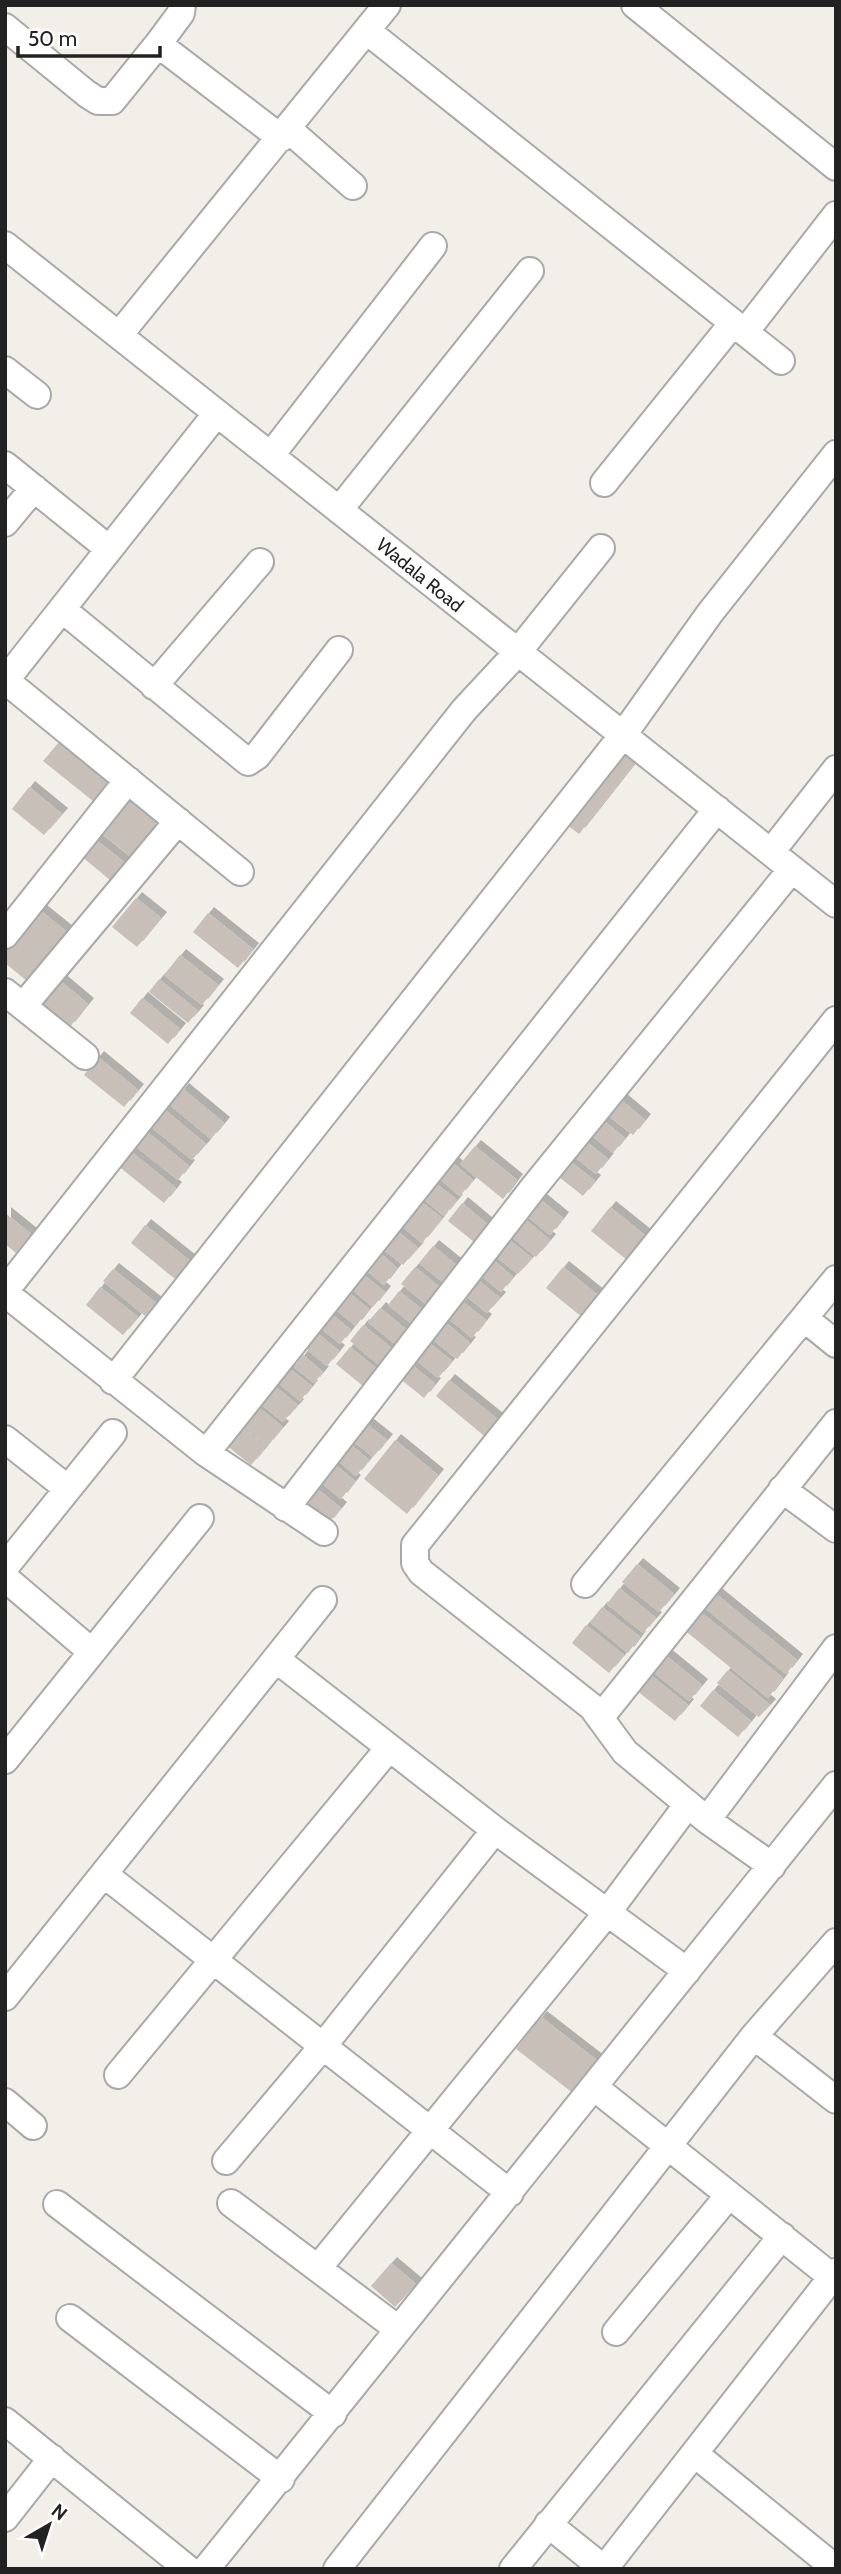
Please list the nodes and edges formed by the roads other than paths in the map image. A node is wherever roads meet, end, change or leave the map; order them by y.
1 (183, 5) edge
2 (387, 5) edge
3 (635, 5) edge
4 (5, 27) edge
5 (367, 31) junction
6 (158, 44) junction
7 (285, 134) junction
8 (836, 167) edge
9 (353, 186) dead end
10 (836, 215) edge
11 (5, 245) edge
12 (433, 246) dead end
13 (530, 271) dead end
14 (739, 328) junction
15 (119, 335) junction
16 (780, 361) dead end
17 (5, 370) edge
18 (37, 396) dead end
19 (217, 413) junction
20 (836, 454) edge
21 (271, 455) junction
22 (5, 465) edge
23 (604, 483) dead end
24 (34, 488) junction
25 (339, 510) junction
26 (5, 523) edge
27 (601, 548) dead end
28 (110, 549) junction
29 (260, 562) dead end
30 (62, 610) junction
31 (338, 650) dead end
32 (517, 653) junction
33 (5, 681) edge
34 (153, 686) junction
35 (623, 735) junction
36 (836, 769) edge
37 (128, 780) junction
38 (717, 809) junction
39 (178, 821) junction
40 (771, 852) junction
41 (792, 869) junction
42 (240, 872) dead end
43 (836, 904) edge
44 (5, 935) edge
45 (14, 999) edge
46 (836, 1020) edge
47 (85, 1056) dead end
48 (836, 1279) edge
49 (5, 1292) edge
50 (804, 1318) junction
51 (836, 1343) edge
52 (113, 1381) junction
53 (836, 1423) edge
54 (113, 1433) dead end
55 (5, 1439) edge
56 (206, 1453) junction
57 (68, 1489) junction
58 (782, 1489) junction
59 (286, 1508) junction
60 (200, 1518) dead end
61 (836, 1529) edge
62 (324, 1532) dead end
63 (5, 1567) edge
64 (5, 1578) edge
65 (585, 1584) dead end
66 (323, 1600) dead end
67 (836, 1648) edge
68 (92, 1652) junction
69 (276, 1659) junction
70 (600, 1718) junction
71 (389, 1748) junction
72 (5, 1760) edge
73 (835, 1789) edge
74 (698, 1812) junction
75 (495, 1829) junction
76 (772, 1866) junction
77 (105, 1875) junction
78 (607, 1913) junction
79 (836, 1942) edge
80 (214, 1961) junction
81 (687, 1971) junction
82 (5, 1997) edge
83 (754, 2036) junction
84 (323, 2046) junction
85 (118, 2075) dead end
86 (594, 2087) junction
87 (836, 2100) edge
88 (5, 2102) edge
89 (33, 2126) dead end
90 (432, 2131) junction
91 (669, 2146) junction
92 (226, 2161) dead end
93 (510, 2193) junction
94 (729, 2195) junction
95 (231, 2203) dead end
96 (57, 2204) dead end
97 (782, 2235) junction
98 (318, 2268) junction
99 (834, 2275) edge
100 (70, 2318) dead end
101 (398, 2329) junction
102 (616, 2332) dead end
103 (333, 2414) junction
104 (5, 2421) edge
105 (695, 2454) junction
106 (52, 2458) junction
107 (281, 2479) junction
108 (5, 2518) edge
109 (548, 2524) junction
110 (835, 2568) edge
111 (188, 2569) edge
112 (206, 2569) edge
113 (337, 2569) edge
114 (513, 2569) edge
115 (604, 2569) edge

1 - 6 street
2 - 5 street
3 - 8 street
4 - 6 street
5 - 7 street
5 - 14 street
6 - 7 street
7 - 9 street
7 - 15 street
10 - 14 street
11 - 15 street, Wadala Road
12 - 21 street
13 - 25 street
14 - 16 street
14 - 23 street
15 - 19 street, Wadala Road
17 - 18 street
19 - 21 street, Wadala Road
19 - 28 street
20 - 35 street
21 - 25 street, Wadala Road
22 - 24 street
24 - 26 street
24 - 28 street
25 - 32 street, Wadala Road
27 - 32 street
28 - 30 street
29 - 34 street
30 - 33 street
30 - 34 street
31 - 34 street
32 - 35 street, Wadala Road
32 - 49 street
33 - 37 street
35 - 38 street, Wadala Road
35 - 52 street
36 - 40 street
37 - 39 street
37 - 44 street
38 - 40 street, Wadala Road
38 - 56 street
39 - 42 street
39 - 45 street
40 - 41 street, Wadala Road
41 - 43 street, Wadala Road
41 - 59 street
45 - 47 street
46 - 70 street
48 - 50 street
49 - 52 street
50 - 51 street
50 - 65 street
52 - 56 street
53 - 58 street
54 - 57 street
55 - 57 street
56 - 59 street
57 - 63 street
58 - 61 street
58 - 70 street
59 - 62 street
60 - 68 street
64 - 68 street
66 - 69 street
67 - 74 street
68 - 72 street
69 - 71 street
69 - 77 street
70 - 74 street
71 - 75 street
71 - 80 street
73 - 76 street
74 - 76 street
74 - 78 street
75 - 78 street
75 - 84 street
76 - 81 street
77 - 80 street
77 - 82 street
78 - 81 street
78 - 90 street
79 - 83 street
80 - 84 street
80 - 85 street
81 - 86 street
83 - 87 street
83 - 91 street
84 - 90 street
84 - 92 street
86 - 91 street
86 - 93 street
88 - 89 street
90 - 93 street
90 - 98 street
91 - 94 street
91 - 113 street
93 - 101 street
94 - 97 street
94 - 102 street
95 - 98 street
96 - 103 street
97 - 99 street
97 - 109 street
98 - 101 street
99 - 105 street
100 - 107 street
101 - 103 street
103 - 107 street
104 - 106 street
105 - 110 street
105 - 115 street
106 - 108 street
106 - 111 street
107 - 112 street
109 - 114 street
109 - 115 street

